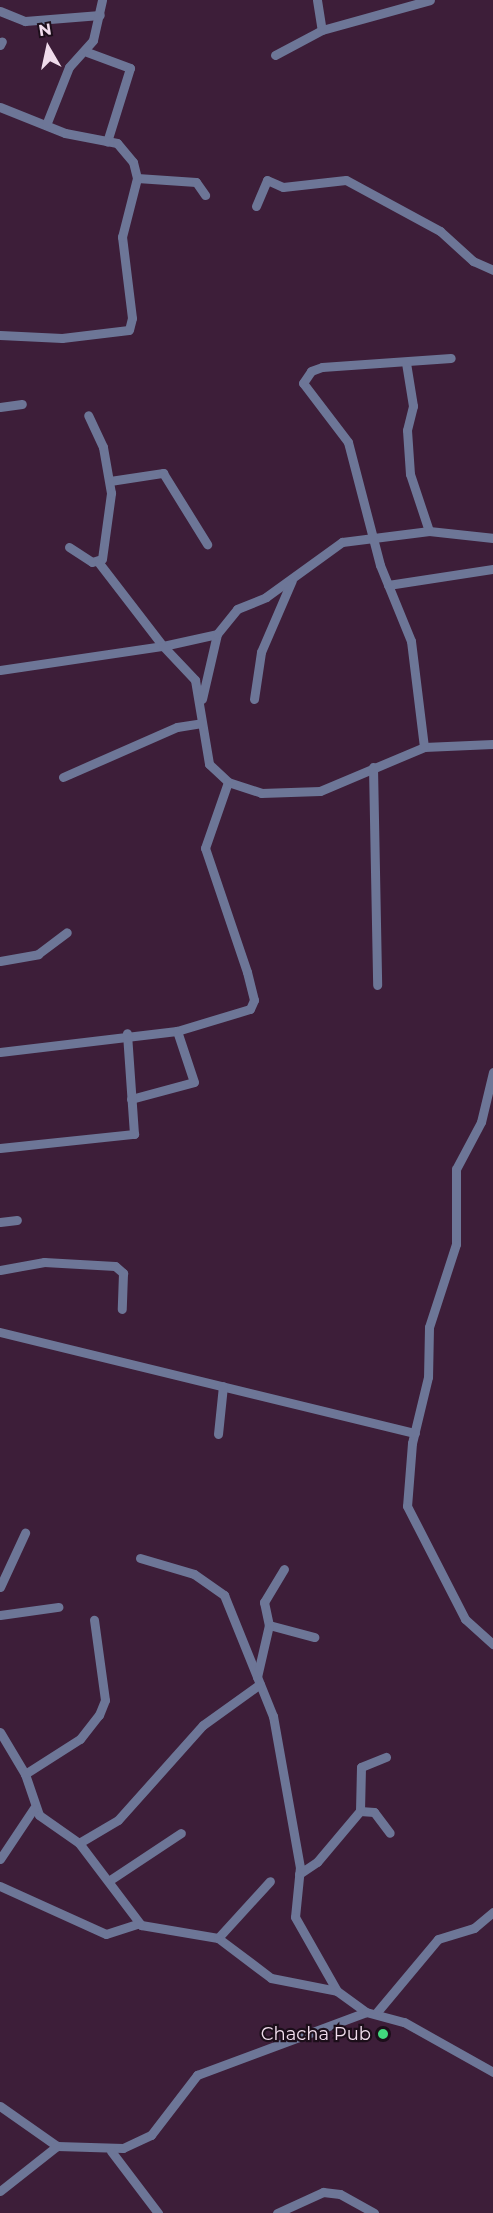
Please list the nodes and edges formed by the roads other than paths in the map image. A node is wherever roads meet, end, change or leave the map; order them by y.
1 (102, 0) edge
2 (317, 0) edge
3 (430, 0) edge
4 (0, 11) edge
5 (100, 15) junction
6 (322, 30) junction
7 (87, 52) junction
8 (275, 55) dead end
9 (0, 107) edge
10 (46, 125) junction
11 (107, 142) junction
12 (136, 178) junction
13 (204, 195) dead end
14 (256, 206) dead end
15 (493, 270) edge
16 (0, 335) edge
17 (451, 358) dead end
18 (406, 363) junction
19 (22, 404) dead end
20 (0, 407) edge
21 (88, 415) dead end
22 (110, 482) junction
23 (429, 531) junction
24 (373, 534) junction
25 (493, 538) edge
26 (207, 544) dead end
27 (69, 547) dead end
28 (99, 563) junction
29 (493, 569) edge
30 (293, 578) junction
31 (388, 585) junction
32 (217, 634) junction
33 (163, 646) junction
34 (0, 670) edge
35 (202, 699) junction
36 (254, 699) dead end
37 (202, 723) junction
38 (493, 744) edge
39 (424, 747) junction
40 (373, 767) junction
41 (63, 777) dead end
42 (228, 782) junction
43 (68, 932) dead end
44 (0, 961) edge
45 (377, 985) dead end
46 (177, 1031) junction
47 (127, 1033) junction
48 (0, 1052) edge
49 (493, 1072) edge
50 (132, 1099) junction
51 (0, 1148) edge
52 (17, 1220) dead end
53 (0, 1222) edge
54 (0, 1270) edge
55 (122, 1309) dead end
56 (0, 1332) edge
57 (223, 1386) junction
58 (415, 1433) junction
59 (218, 1434) dead end
60 (25, 1533) dead end
61 (140, 1558) dead end
62 (284, 1569) dead end
63 (0, 1587) edge
64 (58, 1607) dead end
65 (0, 1614) edge
66 (94, 1620) dead end
67 (269, 1625) junction
68 (314, 1637) dead end
69 (493, 1644) edge
70 (258, 1681) junction
71 (0, 1732) edge
72 (386, 1757) dead end
73 (24, 1774) junction
74 (34, 1808) junction
75 (360, 1811) junction
76 (181, 1833) dead end
77 (390, 1833) dead end
78 (79, 1843) junction
79 (0, 1859) edge
80 (299, 1874) junction
81 (110, 1880) junction
82 (270, 1881) dead end
83 (0, 1886) edge
84 (493, 1912) edge
85 (139, 1923) junction
86 (218, 1938) junction
87 (337, 1991) junction
88 (372, 2012) junction
89 (493, 2072) edge
90 (0, 2106) edge
91 (57, 2146) junction
92 (111, 2151) junction
93 (0, 2191) edge
94 (158, 2213) edge
95 (277, 2213) edge
96 (374, 2213) edge

1 - 5 street
2 - 6 street
3 - 6 street
4 - 5 street
5 - 7 street
6 - 8 street
7 - 10 street
7 - 11 street
9 - 10 street
10 - 11 street
11 - 12 street
12 - 13 street
12 - 16 street
14 - 15 street
17 - 18 street
18 - 23 street
18 - 24 street
19 - 20 street
21 - 22 street
22 - 26 street
22 - 28 street
23 - 24 street
23 - 25 street
24 - 30 street
24 - 31 street
27 - 28 street
28 - 33 street
29 - 31 street
30 - 32 street
30 - 36 street
31 - 39 street
32 - 33 street
32 - 35 street
33 - 34 street
33 - 35 street
35 - 37 street
37 - 41 street
37 - 42 street
38 - 39 street
39 - 40 street
40 - 42 street
40 - 45 street
42 - 46 street
43 - 44 street
46 - 47 street
46 - 50 street
47 - 48 street
47 - 50 street
49 - 58 street
50 - 51 street
52 - 53 street
54 - 55 street
56 - 57 street
57 - 58 street
57 - 59 street
58 - 69 street
60 - 63 street
61 - 70 street
62 - 67 street
64 - 65 street
66 - 73 street
67 - 68 street
67 - 70 street
70 - 78 street
70 - 80 street
71 - 73 street
72 - 75 street
73 - 74 street
74 - 78 street
74 - 79 street
75 - 77 street
75 - 80 street
76 - 81 street
78 - 81 street
80 - 87 street
81 - 85 street
82 - 86 street
83 - 85 street
84 - 88 street
85 - 86 street
86 - 87 street
87 - 88 street
88 - 89 street
88 - 92 street
90 - 91 street
91 - 92 street
91 - 93 street
92 - 94 street
95 - 96 street

